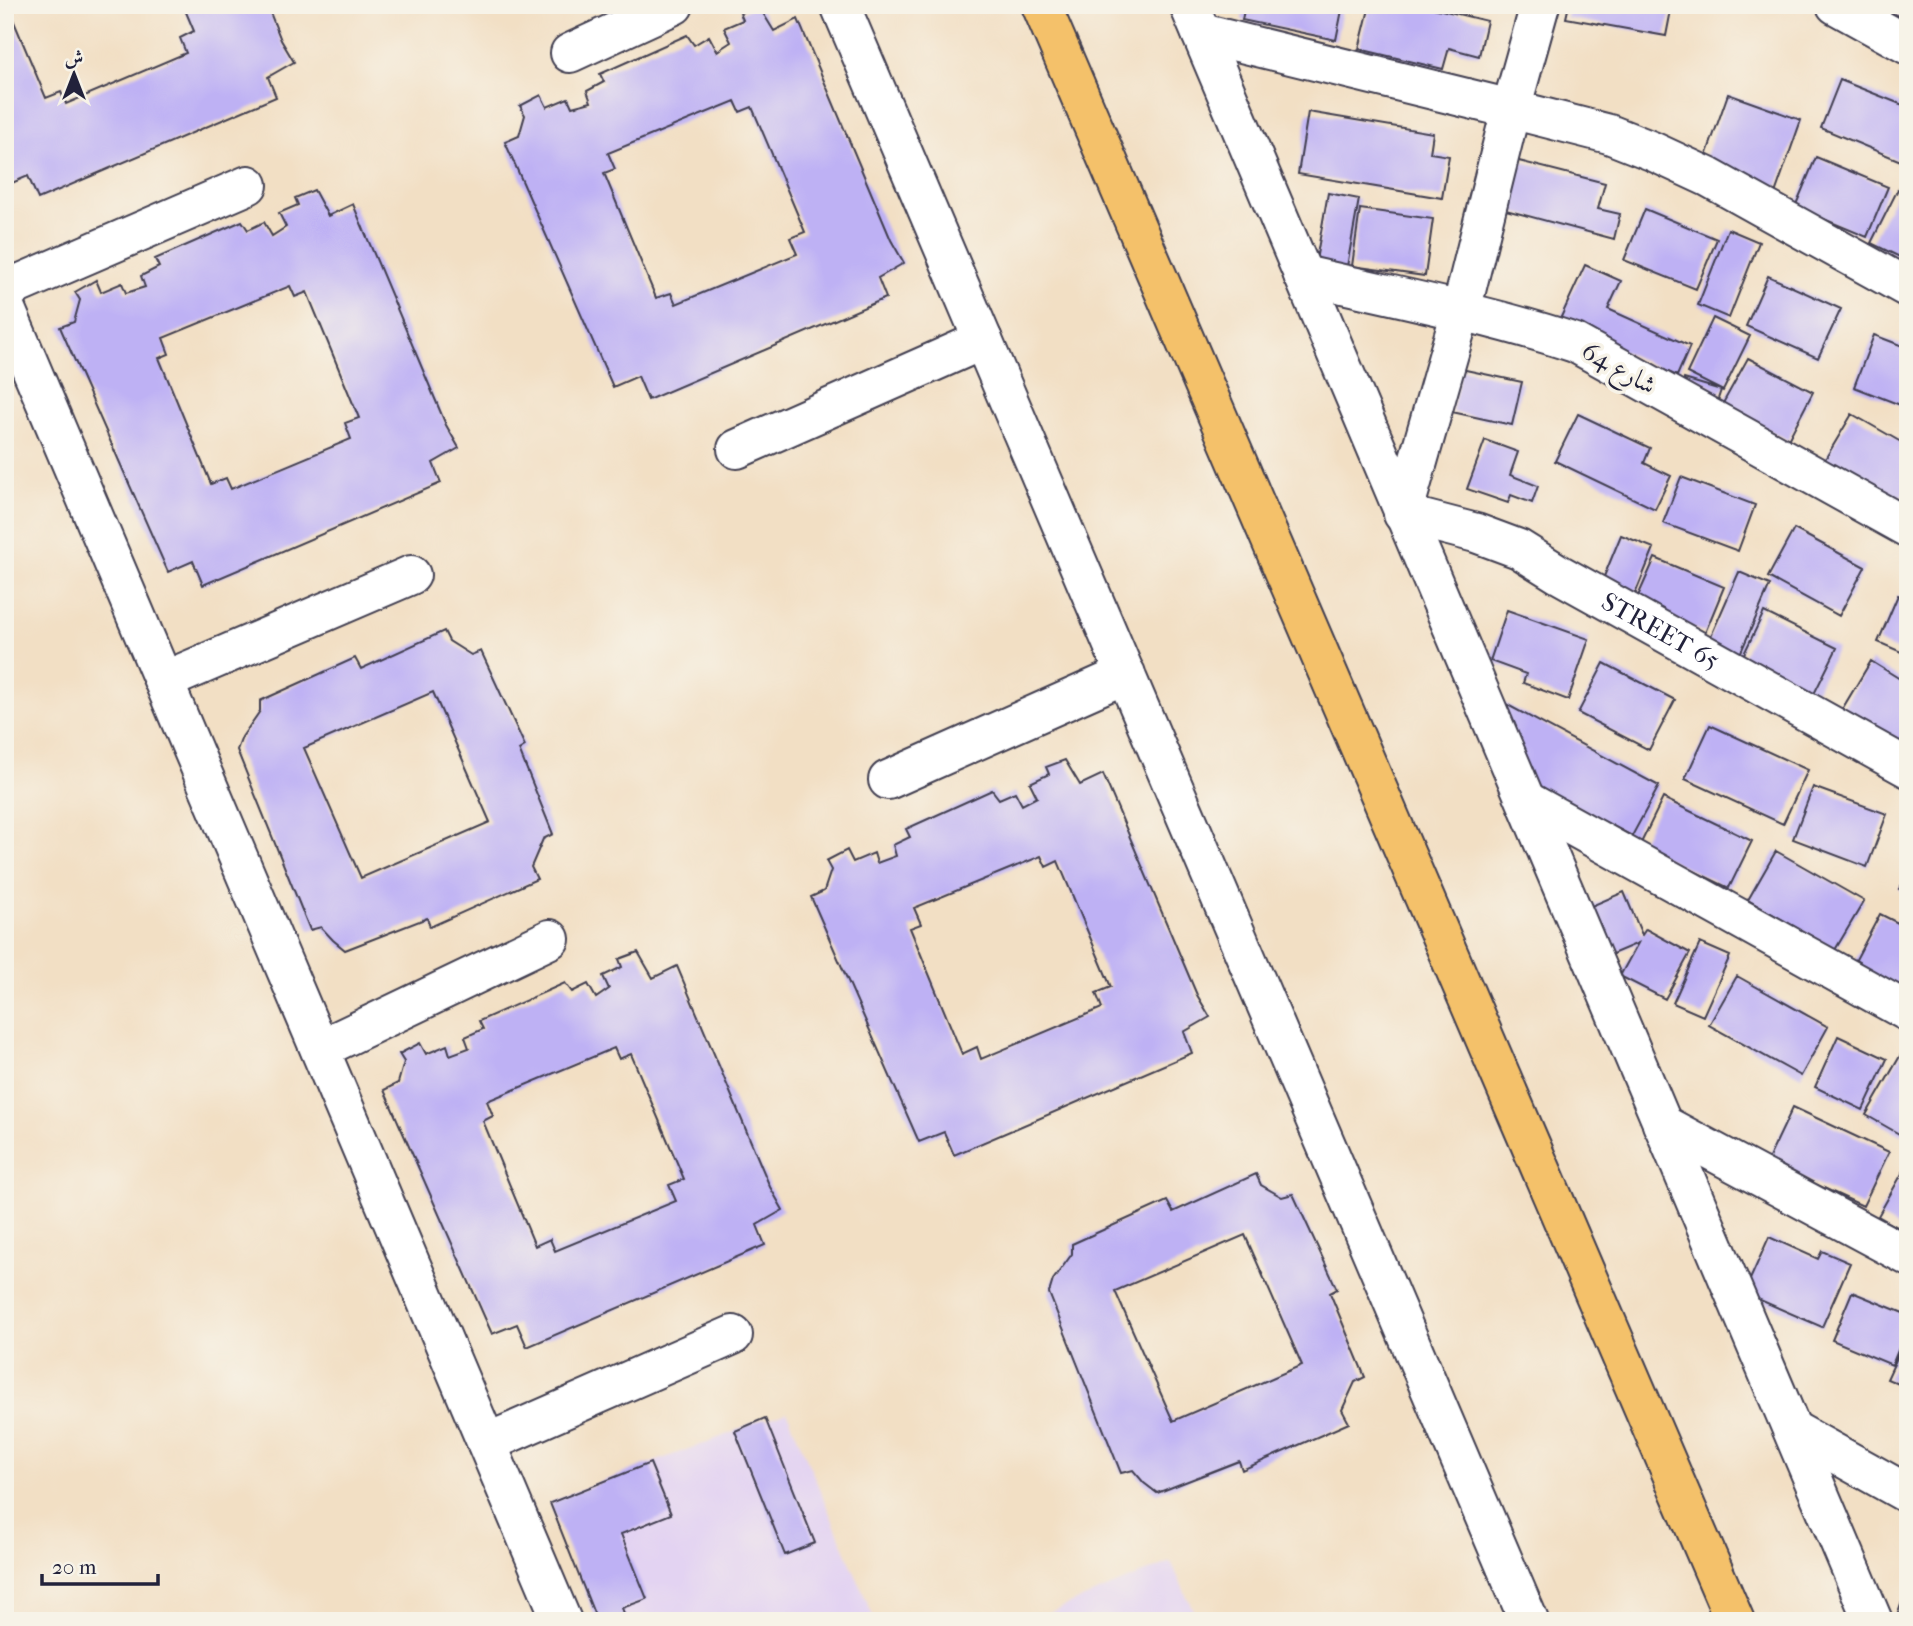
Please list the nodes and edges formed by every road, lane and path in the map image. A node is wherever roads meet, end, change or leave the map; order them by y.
1 (674, 5) edge
2 (840, 5) edge
3 (1041, 5) edge
4 (1540, 5) edge
5 (1836, 5) edge
6 (1195, 19) edge
7 (1908, 45) edge
8 (570, 52) dead end
9 (1511, 109) junction
10 (248, 185) dead end
11 (1303, 275) junction
12 (1908, 288) edge
13 (5, 290) edge
14 (5, 307) edge
15 (1461, 311) junction
16 (983, 340) junction
17 (737, 449) dead end
18 (1403, 514) junction
19 (1908, 528) edge
20 (411, 575) dead end
21 (1126, 674) junction
22 (164, 681) junction
23 (1908, 768) edge
24 (888, 780) dead end
25 (1527, 801) junction
26 (550, 939) dead end
27 (1908, 1012) edge
28 (320, 1049) junction
29 (1662, 1124) junction
30 (1908, 1256) edge
31 (733, 1335) dead end
32 (1793, 1430) junction
33 (487, 1443) junction
34 (1908, 1494) edge
35 (562, 1621) edge
36 (1530, 1621) edge
37 (1735, 1621) edge
38 (1873, 1621) edge

1 - 8 street
2 - 16 street
3 - 37 main road
4 - 9 street
5 - 7 street
6 - 9 street
6 - 11 street
9 - 12 street
9 - 15 street
10 - 13 street
11 - 15 street, شارع 64
11 - 18 street
14 - 22 street
15 - 18 street
15 - 19 street, شارع 64
16 - 17 street
16 - 21 street
18 - 23 street, STREET 65
18 - 25 street
20 - 22 street
21 - 24 street
21 - 36 street
22 - 28 street
25 - 27 street
25 - 29 street
26 - 28 street
28 - 33 street
29 - 30 street
29 - 32 street
31 - 33 street
32 - 34 street
32 - 38 street
33 - 35 street

